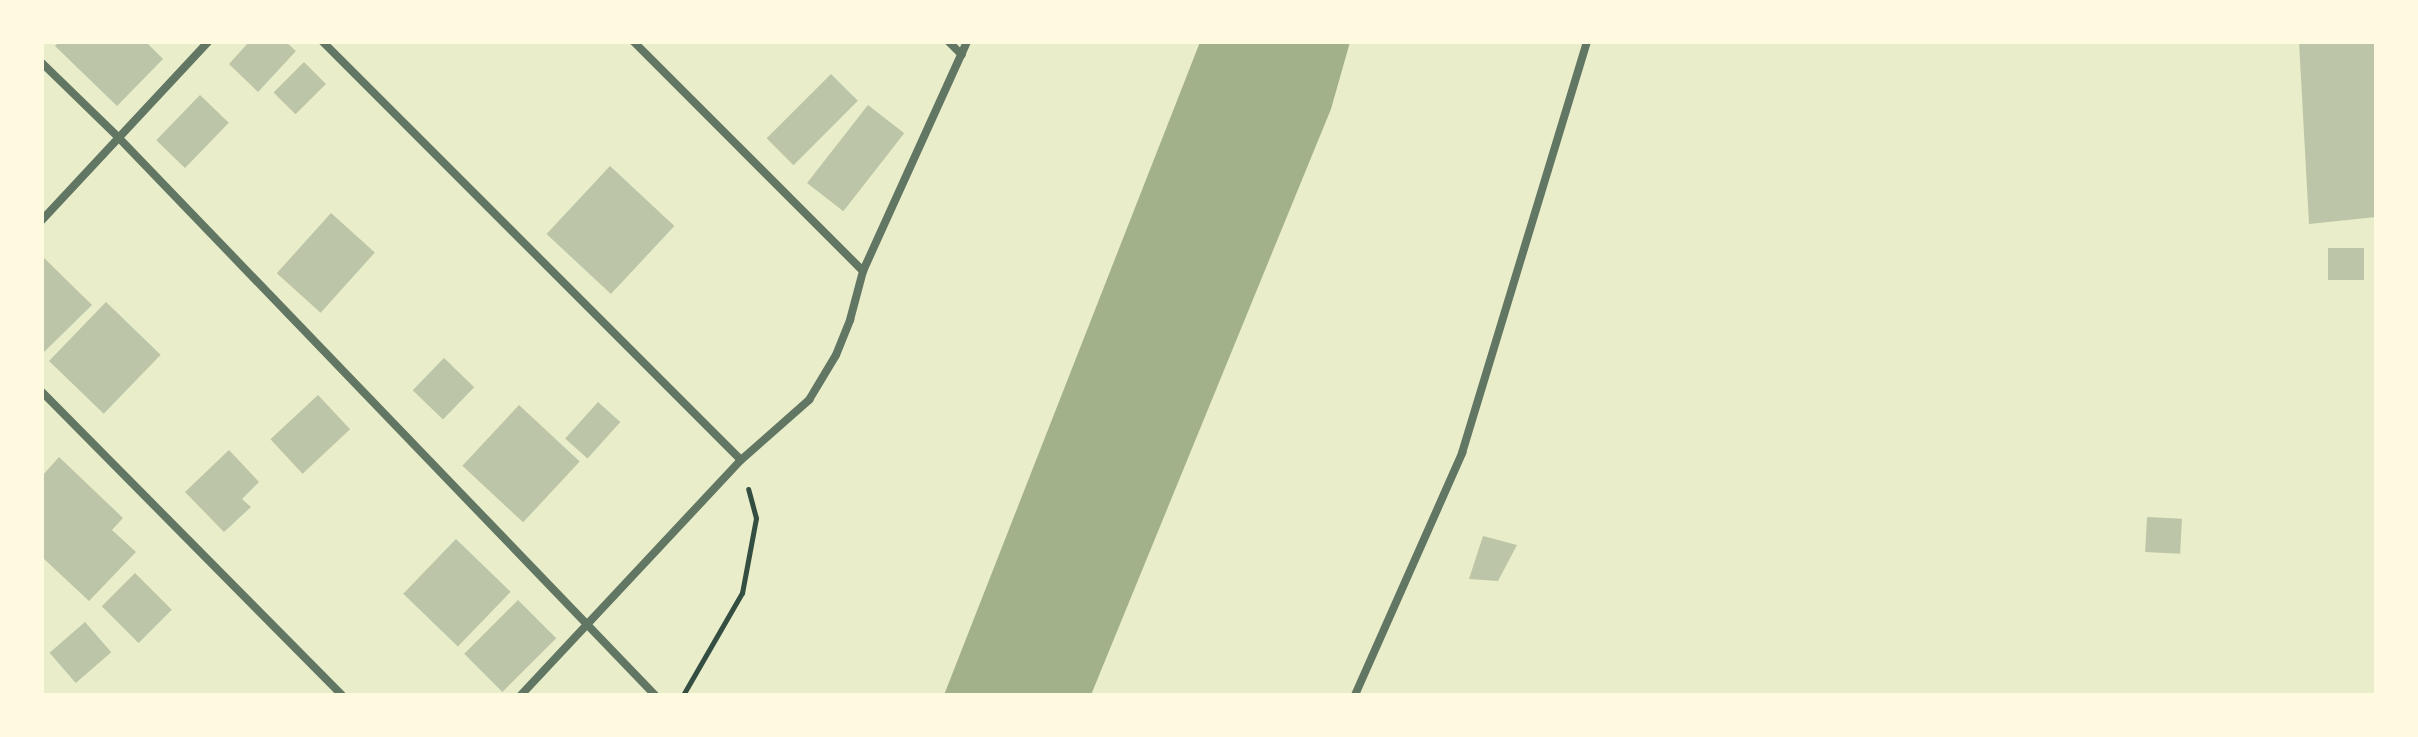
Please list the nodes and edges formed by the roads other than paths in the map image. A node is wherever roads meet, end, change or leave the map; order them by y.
1 (208, 42) edge
2 (323, 42) edge
3 (634, 42) edge
4 (949, 42) edge
5 (967, 42) edge
6 (1587, 42) edge
7 (962, 55) junction
8 (42, 63) edge
9 (118, 137) junction
10 (42, 220) edge
11 (863, 271) junction
12 (42, 392) edge
13 (741, 460) junction
14 (585, 625) junction
15 (342, 695) edge
16 (521, 695) edge
17 (655, 695) edge
18 (1355, 695) edge

1 - 9 street
2 - 13 street
3 - 11 street
4 - 7 street
5 - 7 street
6 - 18 street
7 - 11 street
8 - 9 street
9 - 10 street
9 - 14 street
11 - 13 street
12 - 15 street
13 - 14 street
14 - 16 street
14 - 17 street

